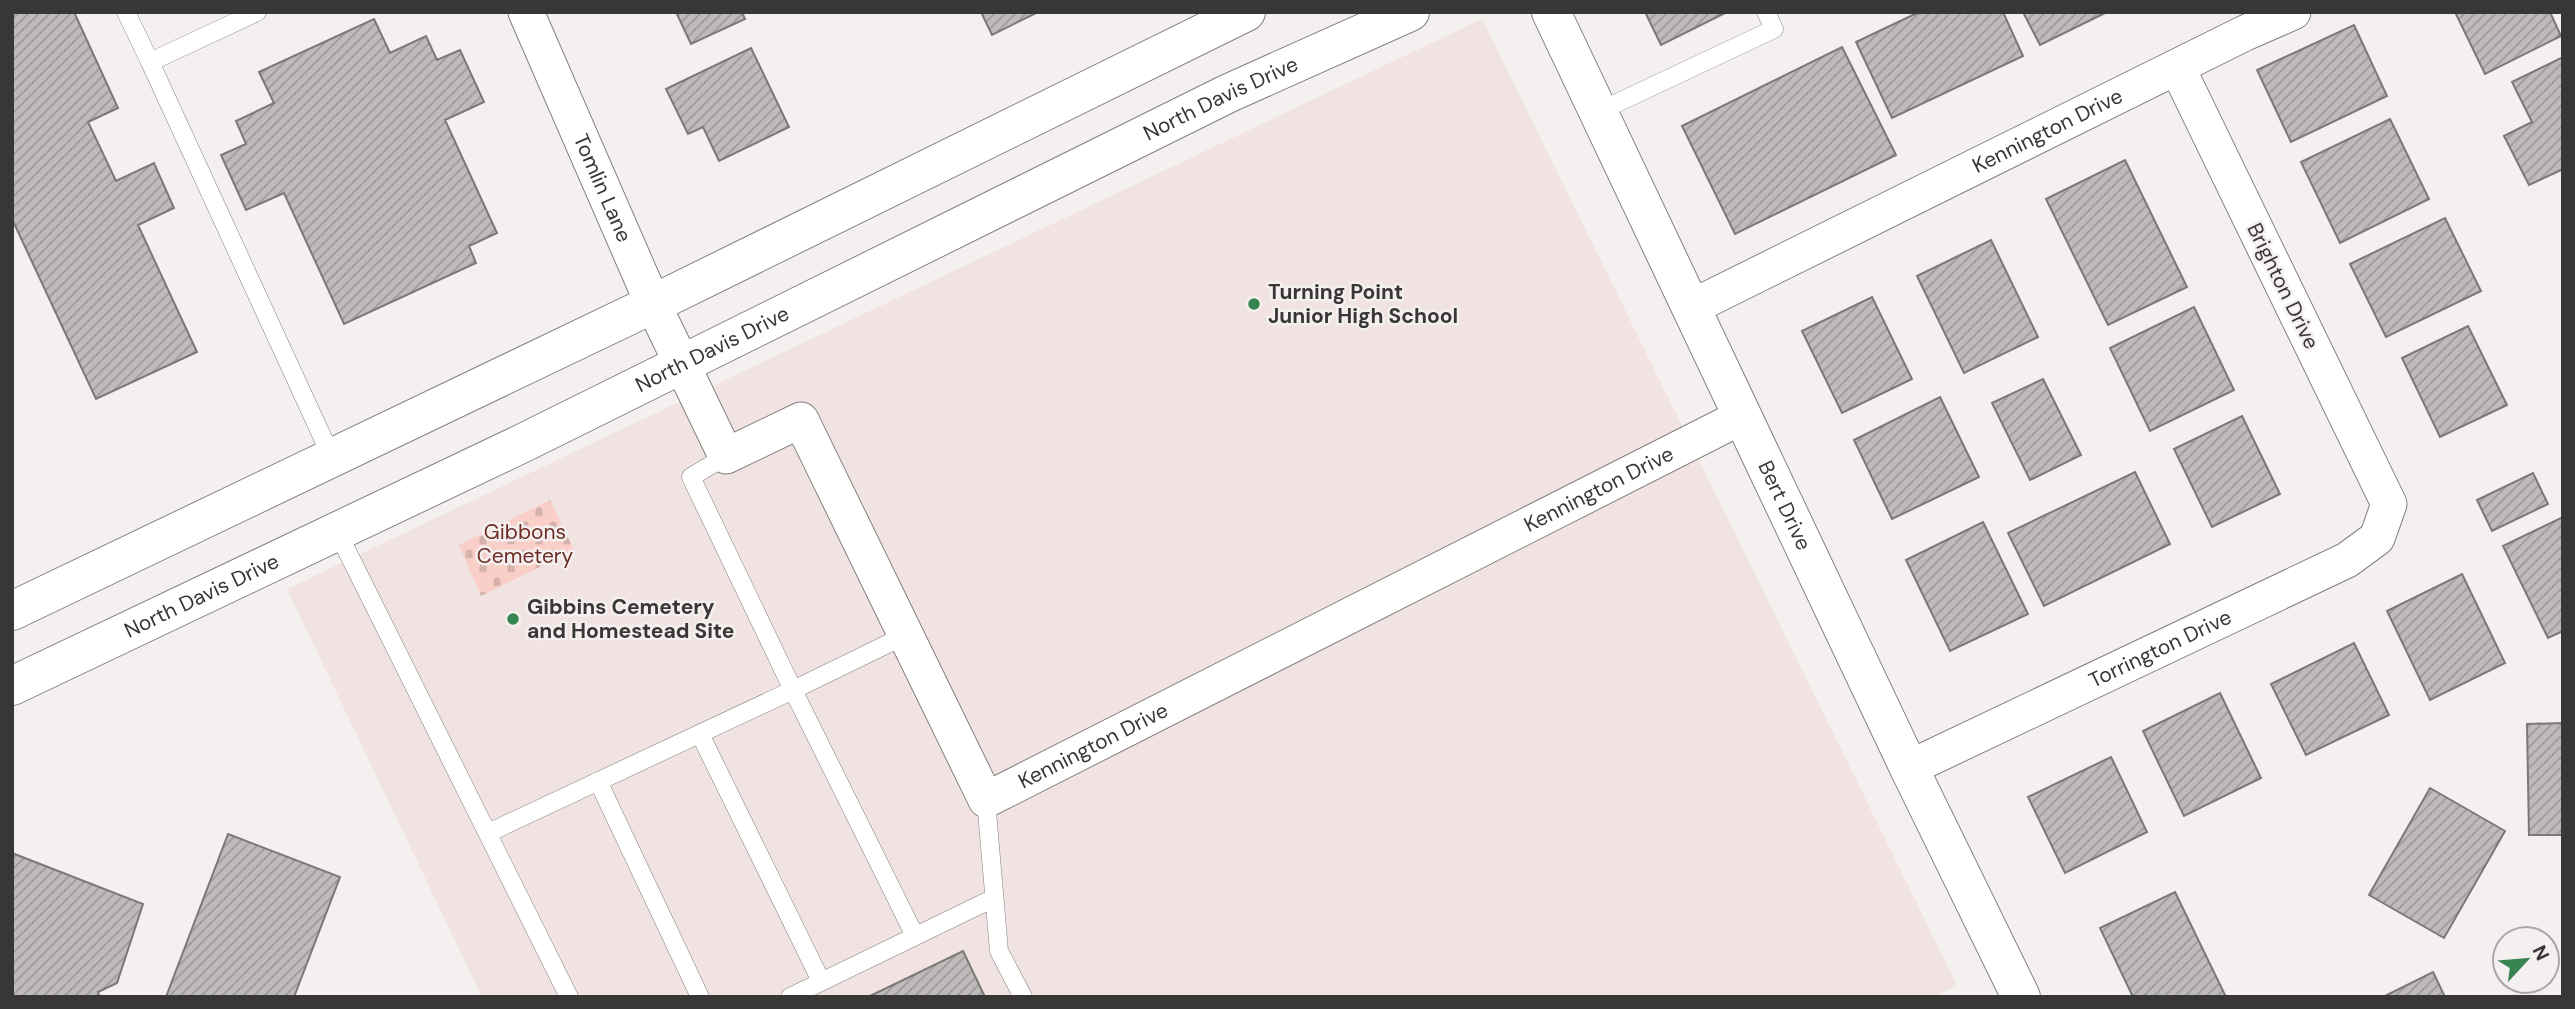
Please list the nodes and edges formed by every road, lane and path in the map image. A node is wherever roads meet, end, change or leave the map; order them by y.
1 (126, 12) edge
2 (257, 12) edge
3 (526, 12) edge
4 (1246, 12) edge
5 (1410, 12) edge
6 (1551, 12) edge
7 (1766, 12) edge
8 (2293, 12) edge
9 (1197, 23) edge
10 (150, 62) junction
11 (2177, 67) junction
12 (1600, 111) junction
13 (653, 304) junction
14 (1690, 308) junction
15 (682, 363) junction
16 (1743, 416) junction
17 (726, 456) junction
18 (332, 458) junction
19 (2389, 504) joint
20 (337, 531) junction
21 (12, 611) edge
22 (906, 635) junction
23 (12, 686) edge
24 (793, 690) junction
25 (700, 734) junction
26 (1909, 768) junction
27 (598, 781) junction
28 (986, 800) junction
29 (488, 833) junction
30 (994, 898) junction
31 (915, 936) junction
32 (821, 981) junction
33 (569, 997) edge
34 (700, 997) edge
35 (790, 997) edge
36 (1023, 997) edge
37 (2021, 997) edge

1 - 10 lane
2 - 10 lane
3 - 13 street, Tomlin Lane
4 - 9 street
5 - 15 street, North Davis Drive
6 - 12 street, Bert Drive
7 - 12 lane
8 - 11 street, Kennington Drive
9 - 13 street
10 - 18 lane
11 - 14 street, Kennington Drive
11 - 19 street, Brighton Drive
12 - 14 street, Bert Drive
13 - 15 street, Tomlin Lane
13 - 18 street
14 - 16 street, Bert Drive
15 - 17 street
15 - 20 street, North Davis Drive
16 - 26 street, Bert Drive
16 - 28 street, Kennington Drive
17 - 22 street
17 - 24 lane
18 - 21 street
19 - 26 street, Torrington Drive
20 - 23 street, North Davis Drive
20 - 29 lane
22 - 24 lane
22 - 28 street
24 - 25 lane
24 - 31 lane
25 - 27 lane
25 - 32 lane
26 - 37 street, Bert Drive
27 - 29 lane
27 - 34 lane
28 - 30 lane
29 - 33 lane
30 - 31 lane
30 - 36 lane
31 - 32 lane
32 - 35 lane

